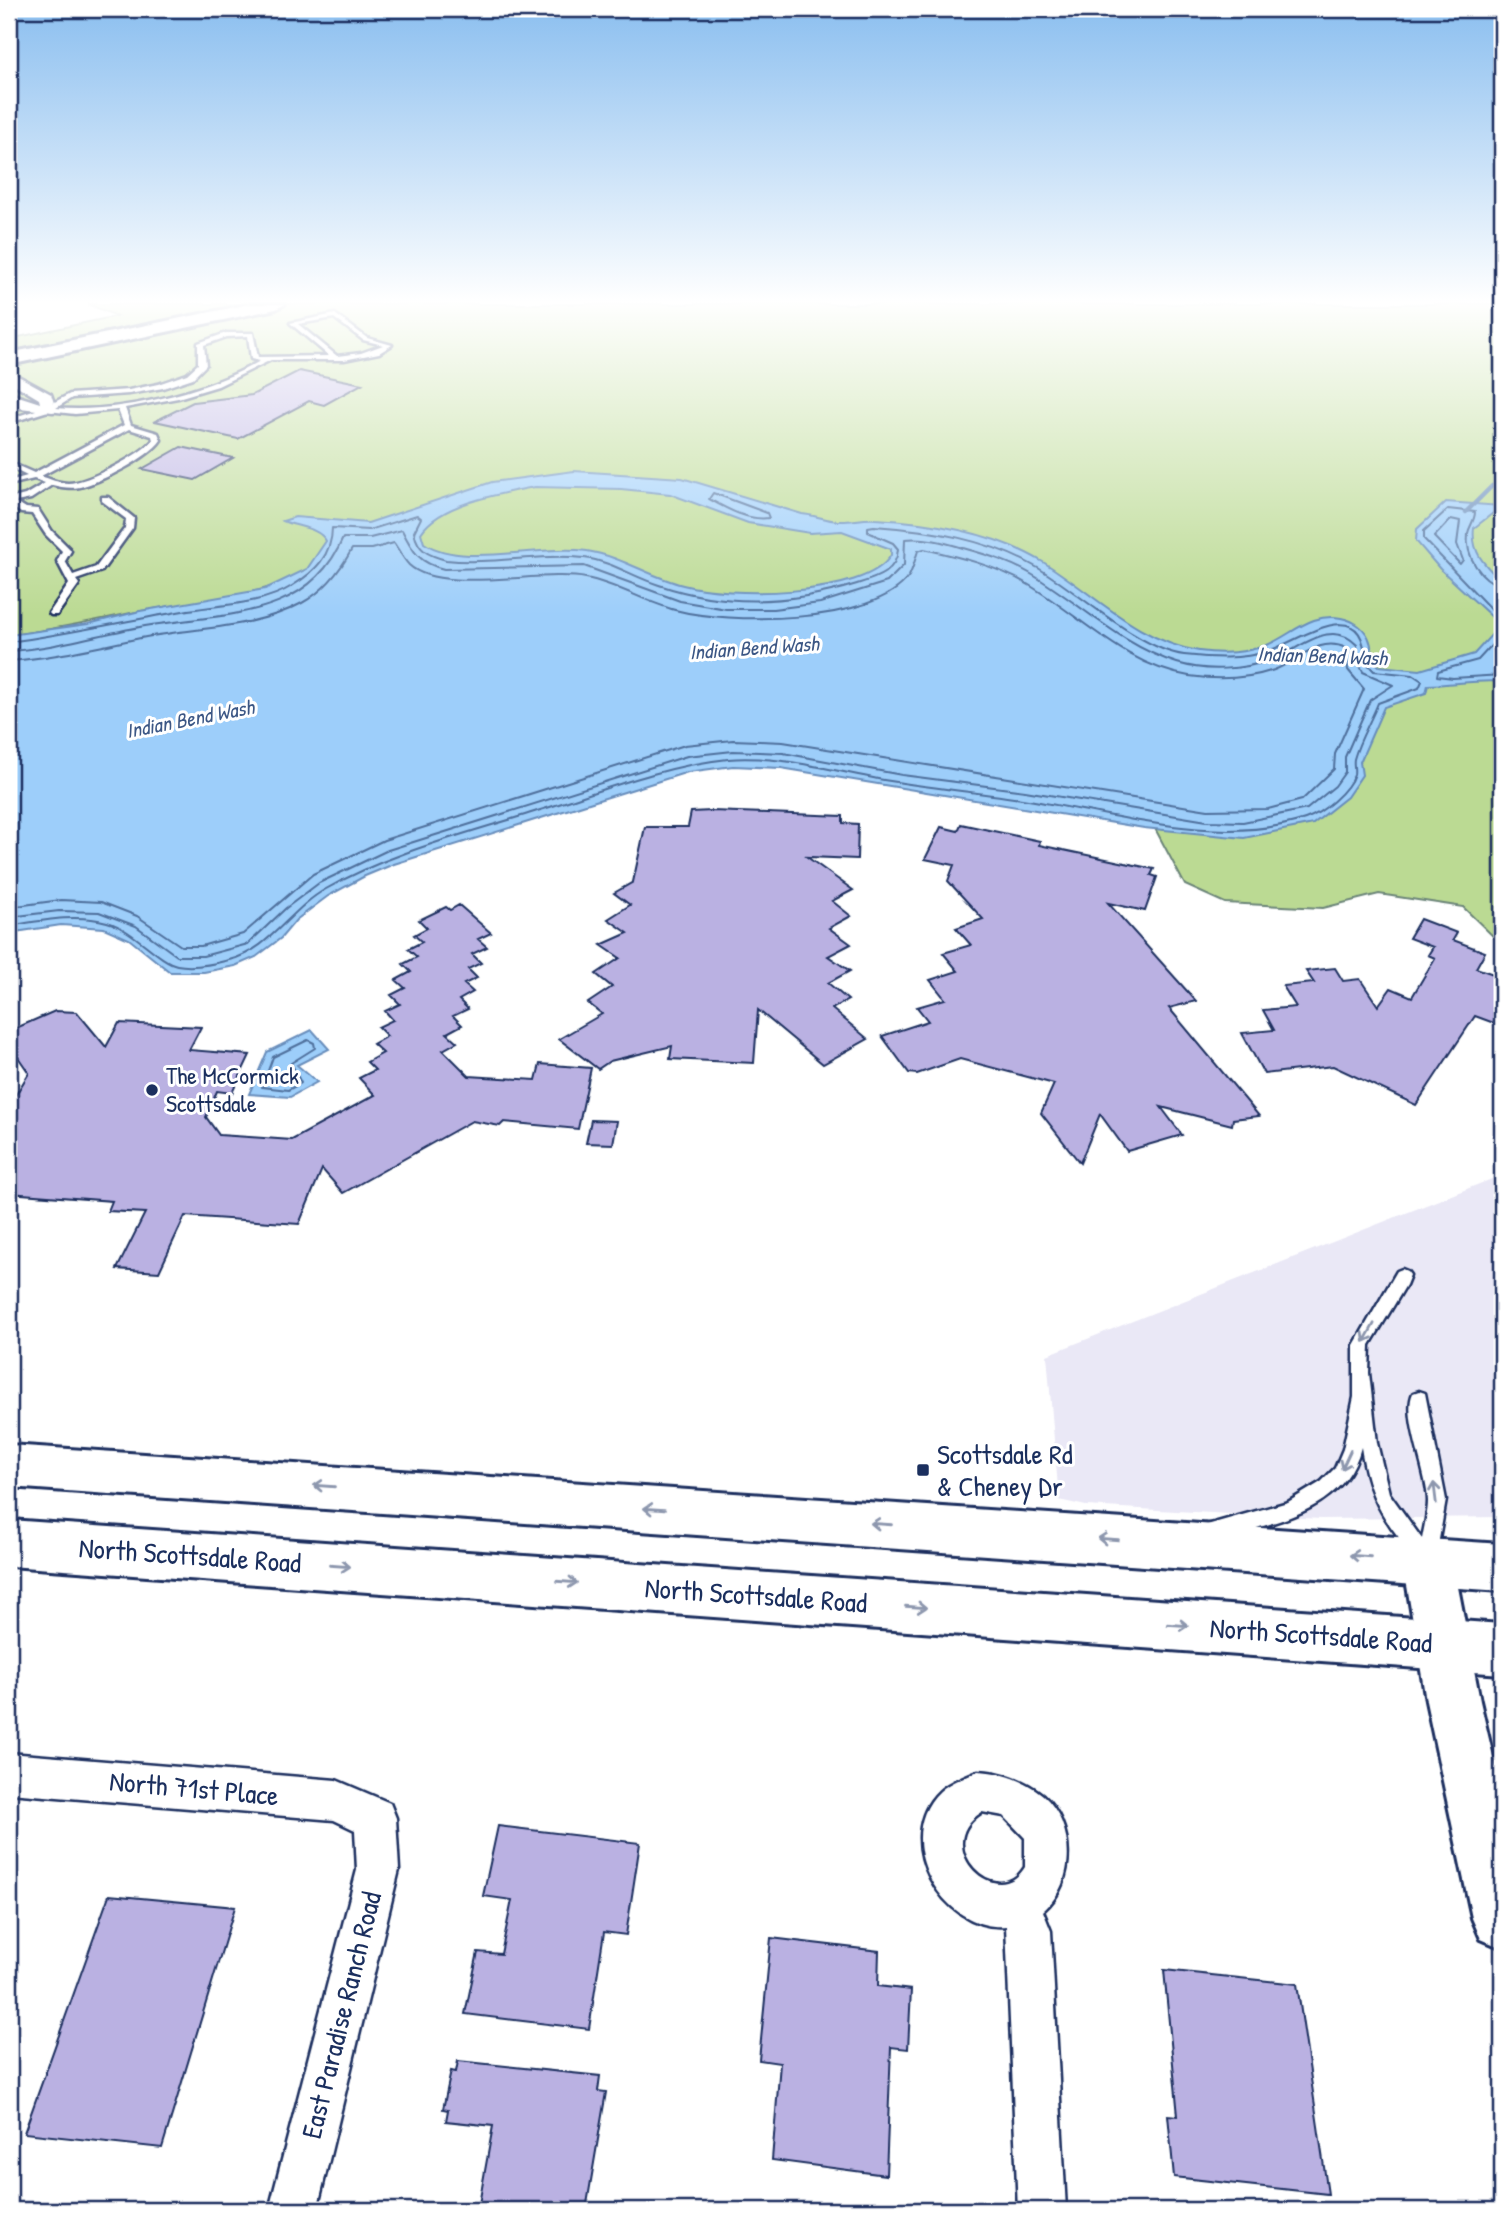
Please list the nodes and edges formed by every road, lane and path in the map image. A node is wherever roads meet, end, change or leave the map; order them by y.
1 (121, 407) edge
2 (40, 408) edge
3 (116, 408) edge
4 (48, 409) junction
5 (9, 421) edge
6 (128, 426) junction
7 (9, 464) edge
8 (34, 476) junction
9 (9, 483) edge
10 (49, 484) junction
11 (105, 499) dead end
12 (9, 501) edge
13 (70, 579) junction
14 (54, 613) dead end
15 (1402, 1275) dead end
16 (1361, 1394) junction
17 (1419, 1398) dead end
18 (9, 1466) edge
19 (9, 1542) edge
20 (1172, 1543) junction
21 (1428, 1561) junction
22 (1502, 1568) edge
23 (1444, 1645) junction
24 (1502, 1649) edge
25 (9, 1773) edge
26 (374, 1818) joint
27 (1018, 1902) dead end
28 (1502, 1918) edge
29 (293, 2210) edge
30 (1042, 2210) edge

1 - 6 lane
2 - 4 street
3 - 4 lane
4 - 5 lane
6 - 8 lane
6 - 10 lane
7 - 8 lane
8 - 9 lane
8 - 10 lane
10 - 12 lane
11 - 13 lane
12 - 13 lane
13 - 14 lane
15 -> 16 lane
16 -> 20 lane
16 - 21 lane
21 -> 17 lane
20 -> 18 main road
19 -> 23 main road, North Scottsdale Road
21 -> 20 main road
21 - 22 main road
21 - 23 main road
23 - 24 main road, North Scottsdale Road
23 - 28 main road
25 - 26 street, North 71st Place
26 - 29 street, East Paradise Ranch Road
27 - 30 street

